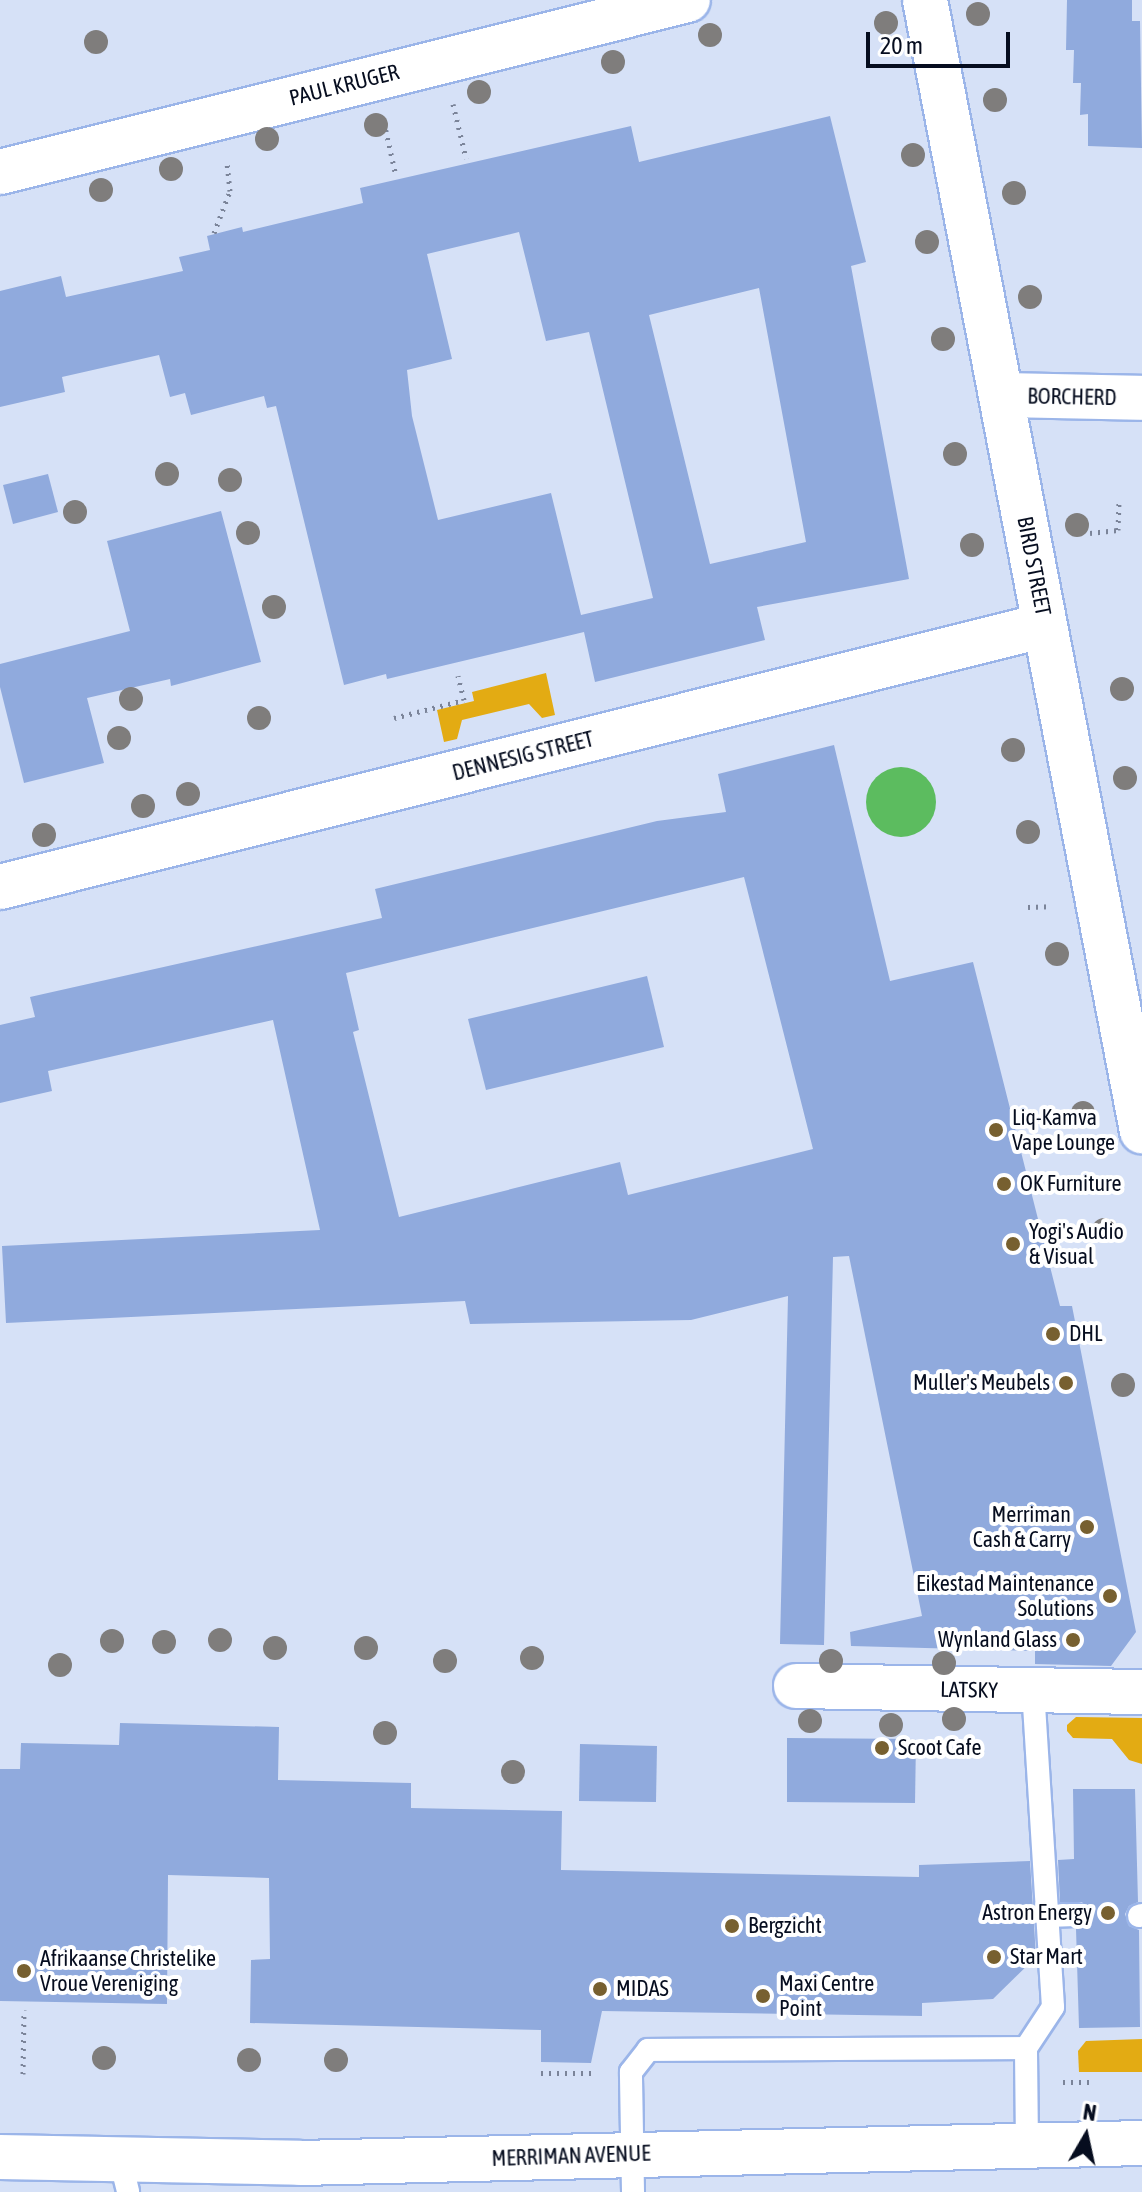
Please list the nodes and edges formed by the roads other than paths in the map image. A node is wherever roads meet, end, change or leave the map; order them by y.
1 (688, 0) edge
2 (925, 0) edge
3 (0, 172) edge
4 (1002, 395) junction
5 (1142, 398) edge
6 (1045, 625) junction
7 (0, 887) edge
8 (1142, 1131) edge
9 (796, 1686) dead end
10 (1033, 1692) junction
11 (1142, 1692) edge
12 (1076, 1915) dead end
13 (1047, 1916) junction
14 (1026, 2048) junction
15 (1142, 2143) edge
16 (1027, 2146) junction
17 (0, 2157) edge
18 (632, 2173) edge
19 (124, 2176) edge

1 - 3 street, PAUL KRUGER
2 - 4 street, BIRD STREET
4 - 5 street, BORCHERD
4 - 6 street, BIRD STREET
6 - 7 street, DENNESIG STREET
6 - 8 street, BIRD STREET
9 - 10 street, LATSKY
10 - 11 street, LATSKY
10 - 13 lane
12 - 13 lane
13 - 14 lane
14 - 16 lane
14 - 18 lane
15 - 16 street, MERRIMAN AVENUE
16 - 18 street, MERRIMAN AVENUE
17 - 19 street, MERRIMAN AVENUE
18 - 19 street, MERRIMAN AVENUE

